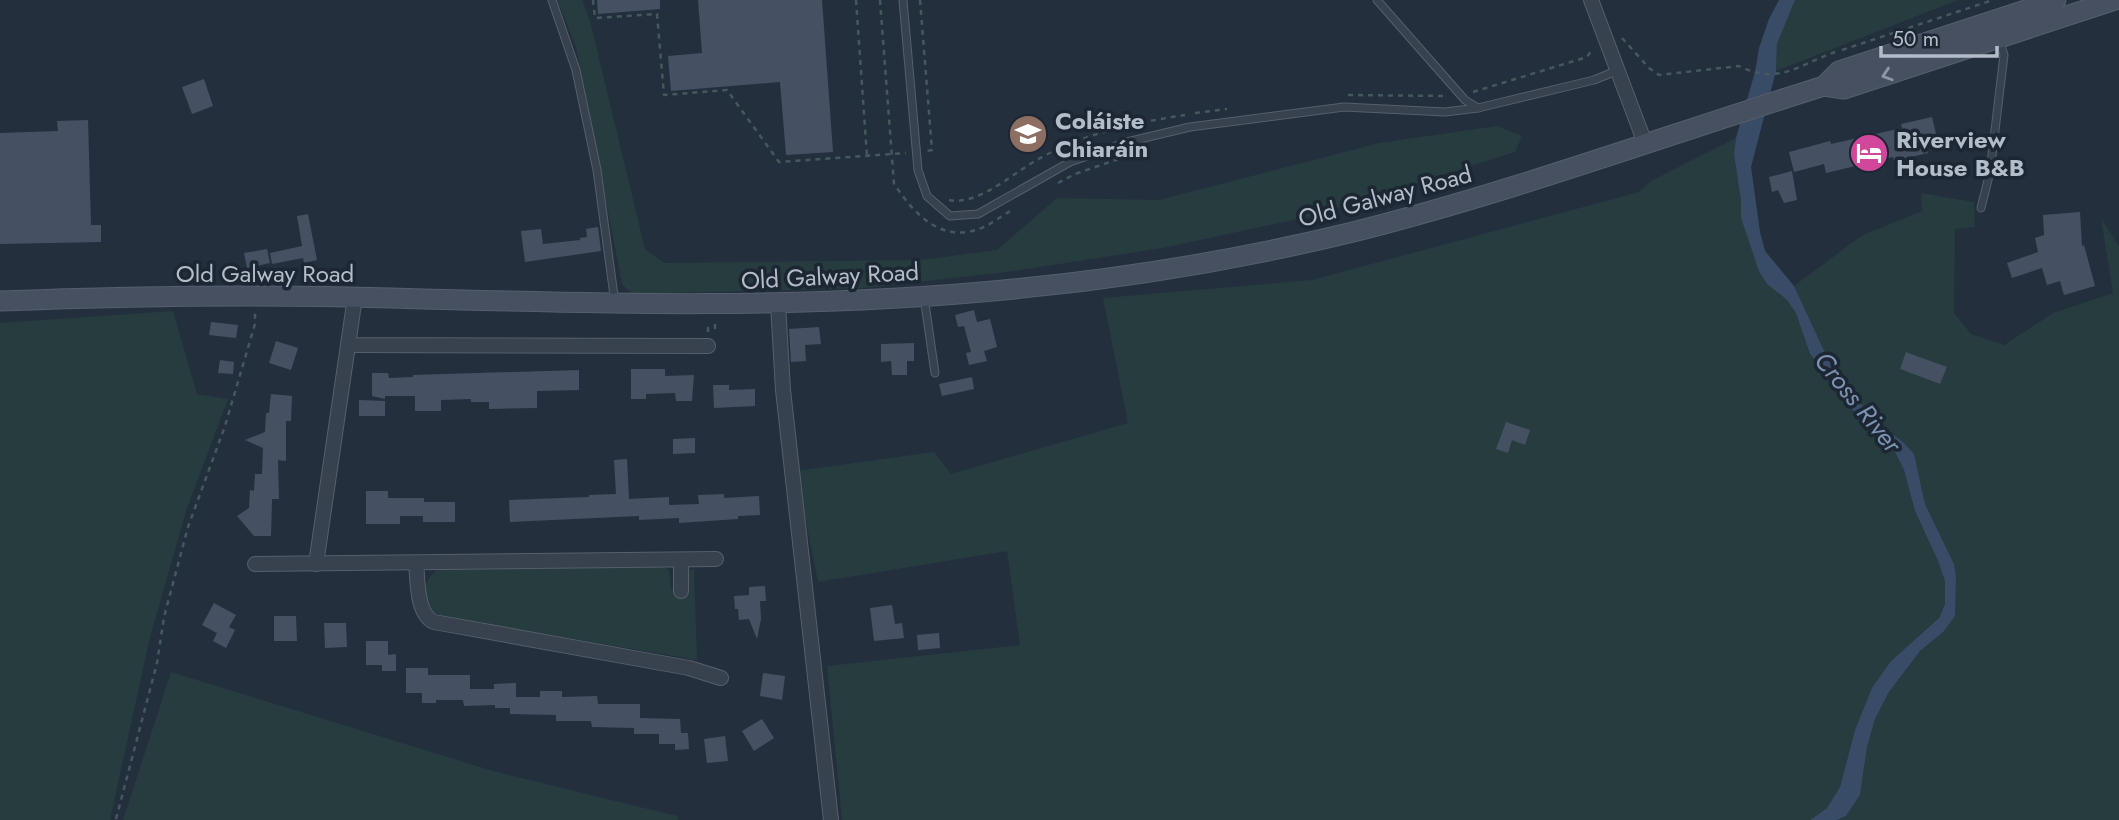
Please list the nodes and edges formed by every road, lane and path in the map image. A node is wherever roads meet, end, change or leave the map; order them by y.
1 (552, 0) edge
2 (593, 0) edge
3 (856, 0) edge
4 (903, 0) edge
5 (920, 0) edge
6 (1377, 0) edge
7 (1591, 0) edge
8 (2056, 0) edge
9 (2115, 0) edge
10 (1997, 29) junction
11 (1616, 32) dead end
12 (1593, 42) dead end
13 (1616, 71) junction
14 (1776, 75) dead end
15 (1461, 95) junction
16 (1478, 108) junction
17 (1645, 143) junction
18 (916, 152) junction
19 (867, 156) junction
20 (1981, 208) dead end
21 (924, 296) junction
22 (256, 297) junction
23 (355, 297) junction
24 (0, 301) edge
25 (615, 303) junction
26 (778, 304) junction
27 (715, 305) junction
28 (348, 345) junction
29 (708, 346) joint
30 (935, 373) dead end
31 (681, 559) junction
32 (716, 559) dead end
33 (416, 562) junction
34 (255, 564) dead end
35 (316, 564) junction
36 (681, 591) dead end
37 (721, 678) dead end
38 (116, 819) edge
39 (831, 820) edge

1 - 25 lane
2 - 19 path
3 - 19 path
4 - 18 lane
5 - 18 path
6 - 15 lane
7 - 13 street
8 - 10 main road
9 - 10 main road
10 - 17 main road, Old Galway Road
10 - 20 lane
11 - 14 path
12 - 15 path
13 - 16 lane
13 - 17 street
15 - 16 lane
16 - 18 lane
17 - 21 main road, Old Galway Road
18 - 19 path
21 - 26 main road, Old Galway Road
21 - 30 lane
22 - 23 main road, Old Galway Road
22 - 24 main road, Old Galway Road
22 - 38 path
23 - 25 main road, Old Galway Road
23 - 28 street
25 - 27 main road, Old Galway Road
26 - 27 main road, Old Galway Road
26 - 39 street
27 - 29 path
28 - 29 street
28 - 35 street
31 - 32 street
31 - 33 street
31 - 36 street
33 - 35 street
33 - 37 street
34 - 35 street

